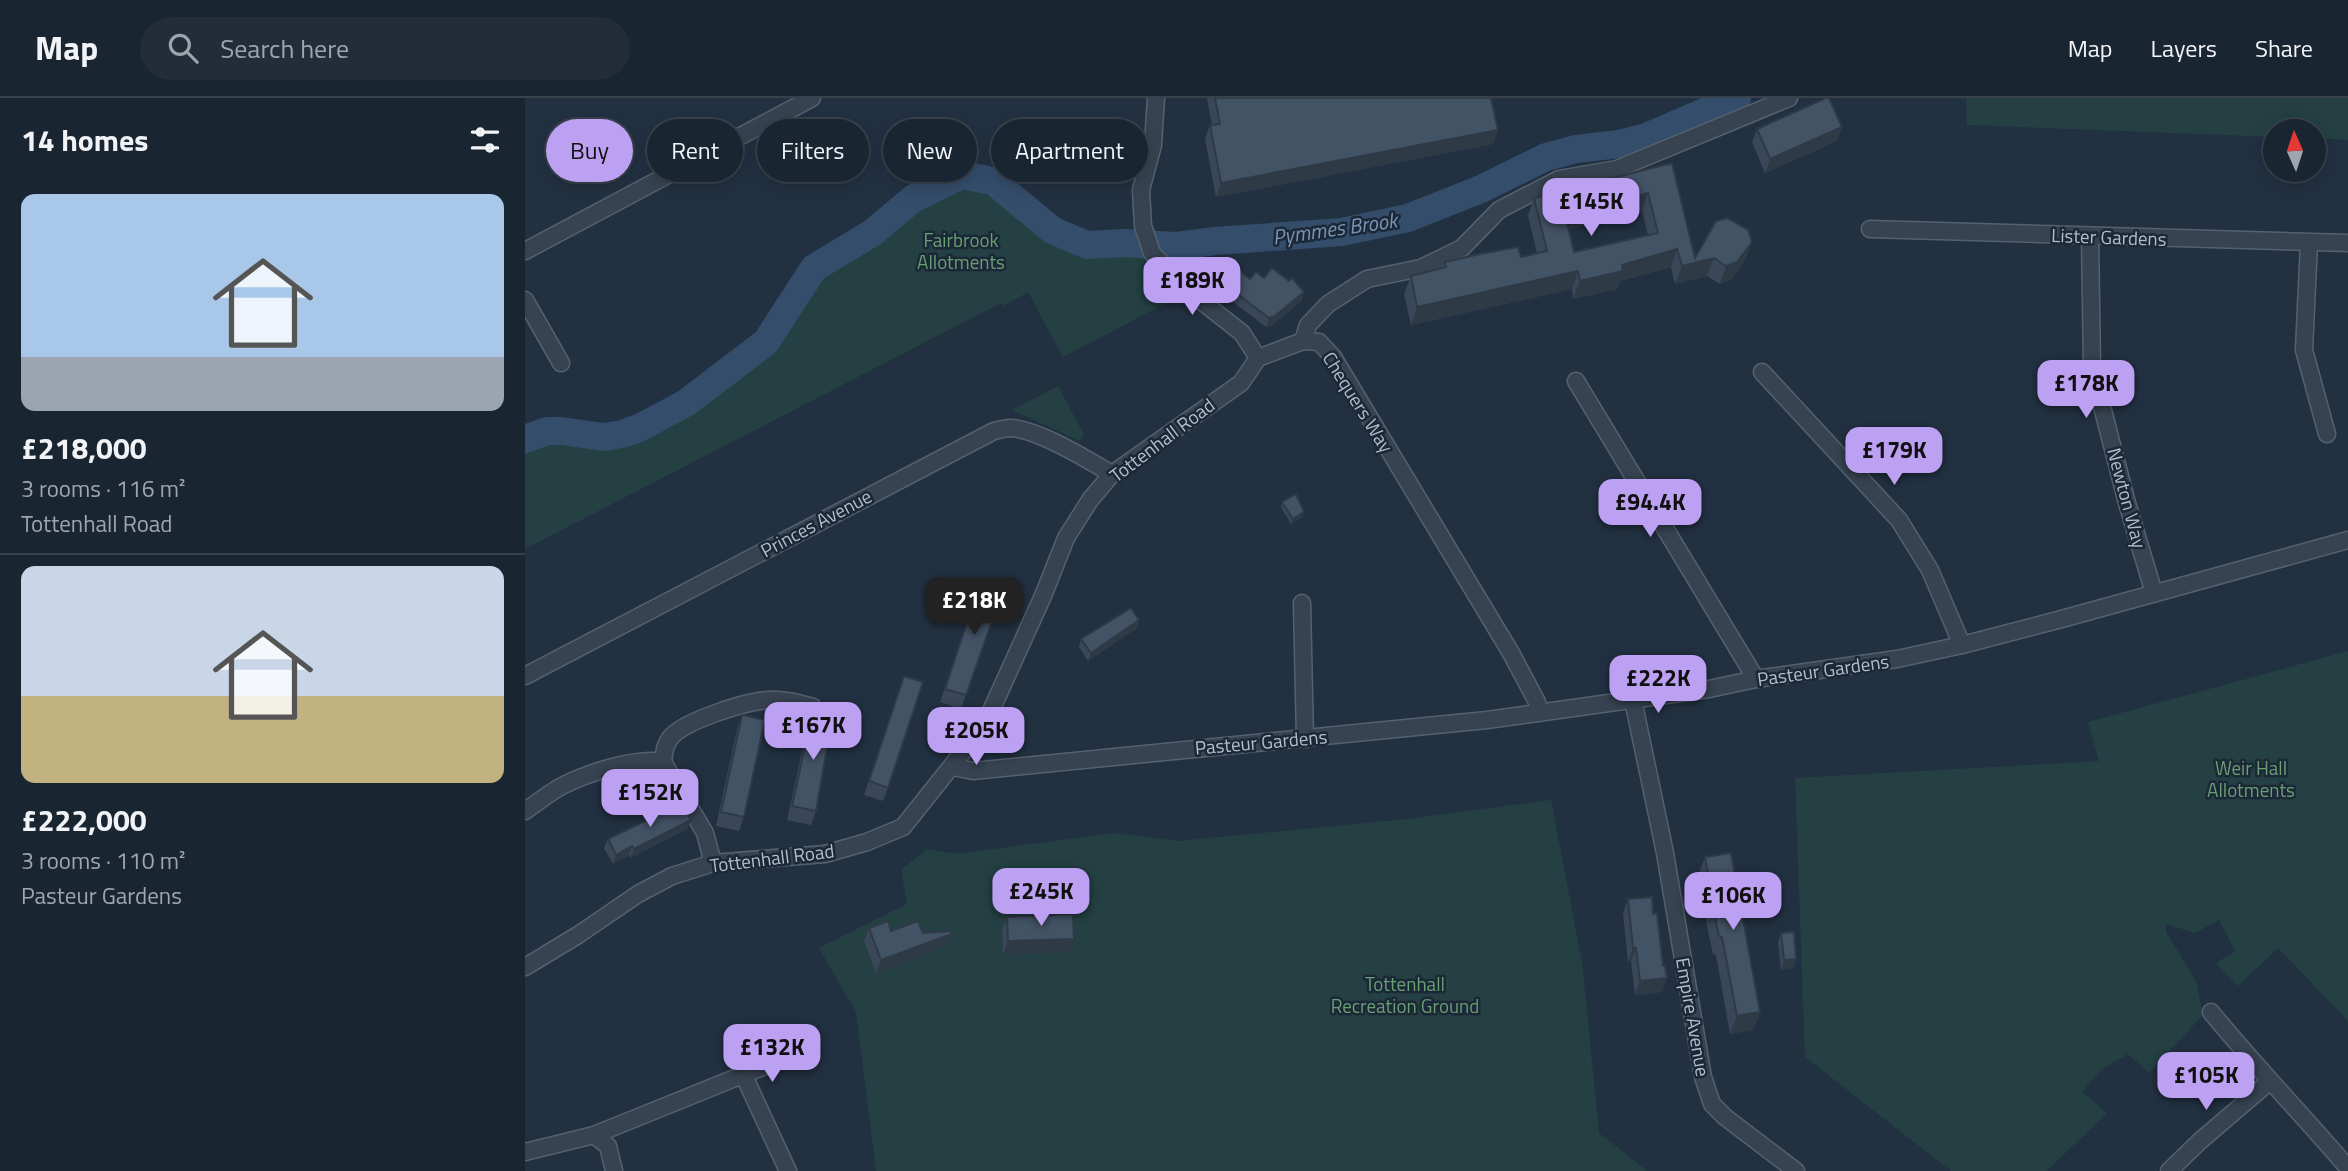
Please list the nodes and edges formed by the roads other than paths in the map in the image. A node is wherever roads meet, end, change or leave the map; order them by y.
1 (812, 98) edge
2 (1156, 98) edge
3 (1789, 98) edge
4 (1870, 229) dead end
5 (2090, 236) junction
6 (2309, 243) junction
7 (2348, 243) edge
8 (525, 251) edge
9 (525, 300) edge
10 (1303, 341) junction
11 (1258, 358) junction
12 (561, 363) dead end
13 (1762, 372) dead end
14 (1576, 381) dead end
15 (2327, 434) dead end
16 (1112, 474) junction
17 (2348, 540) edge
18 (2154, 593) junction
19 (1302, 603) dead end
20 (1962, 645) junction
21 (525, 676) edge
22 (1756, 679) junction
23 (1633, 700) junction
24 (813, 707) edge
25 (1539, 713) junction
26 (1305, 739) junction
27 (664, 755) junction
28 (953, 767) junction
29 (525, 811) edge
30 (713, 863) junction
31 (525, 967) edge
32 (2211, 1012) dead end
33 (797, 1053) dead end
34 (744, 1076) junction
35 (2269, 1082) junction
36 (594, 1135) junction
37 (525, 1152) edge
38 (2348, 1168) edge
39 (614, 1171) edge
40 (787, 1171) edge
41 (1796, 1171) edge
42 (2169, 1171) edge

1 - 8 street
2 - 11 street
3 - 10 street
4 - 5 street, Lister Gardens
5 - 6 street, Lister Gardens
5 - 18 street, Newton Way
6 - 7 street, Lister Gardens
6 - 15 street
9 - 12 street
10 - 11 street, Chequers Way
10 - 25 street, Chequers Way
11 - 16 street, Tottenhall Road
13 - 20 street
14 - 22 street
16 - 21 street, Princes Avenue
16 - 28 street, Tottenhall Road
17 - 18 street, Pasteur Gardens
18 - 20 street, Pasteur Gardens
19 - 26 street
20 - 22 street, Pasteur Gardens
22 - 23 street, Pasteur Gardens
23 - 25 street, Pasteur Gardens
23 - 41 street, Empire Avenue
24 - 27 street
25 - 26 street, Pasteur Gardens
26 - 28 street, Pasteur Gardens
27 - 29 street
27 - 30 street
28 - 30 street, Tottenhall Road
30 - 31 street, Tottenhall Road
32 - 35 street
33 - 34 street
34 - 36 street
34 - 40 street
35 - 38 street
35 - 42 street
36 - 37 street
36 - 39 street

